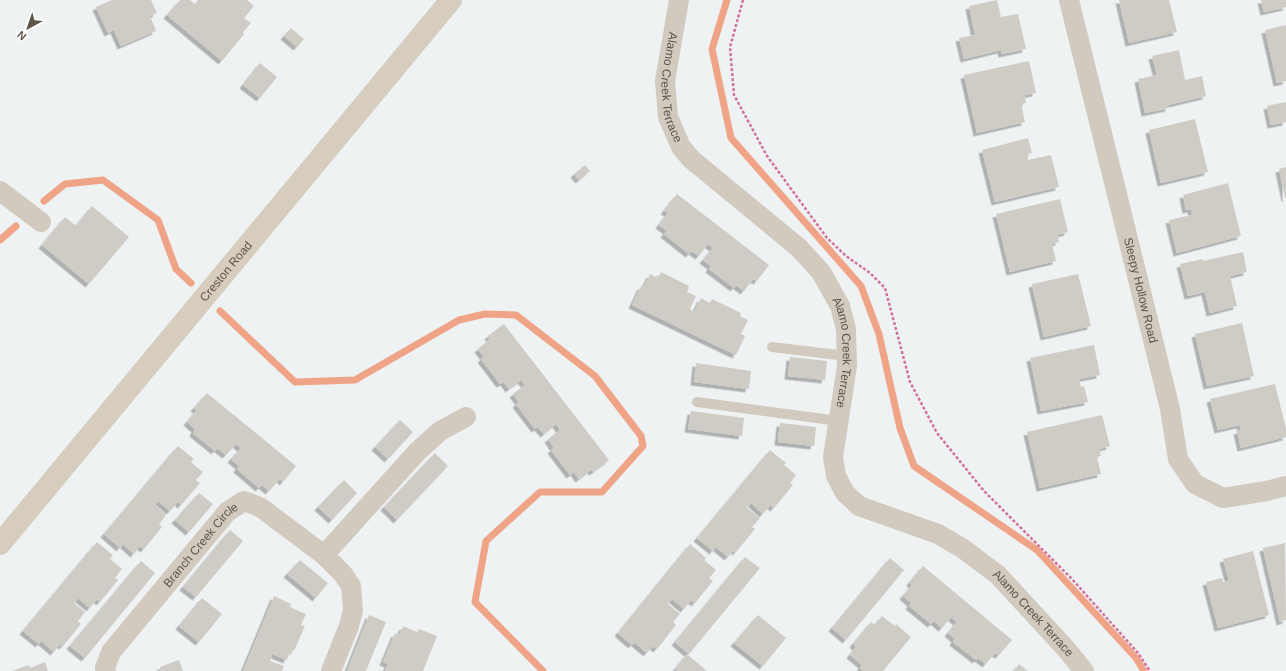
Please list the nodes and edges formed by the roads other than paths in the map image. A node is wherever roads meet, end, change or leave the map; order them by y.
1 (451, 0) edge
2 (679, 0) edge
3 (1069, 0) edge
4 (0, 191) edge
5 (41, 222) dead end
6 (772, 347) dead end
7 (846, 356) junction
8 (697, 402) dead end
9 (466, 417) dead end
10 (838, 421) junction
11 (1286, 486) edge
12 (0, 544) edge
13 (324, 555) junction
14 (106, 671) edge
15 (331, 671) edge
16 (1084, 671) edge

1 - 12 main road, Creston Road
2 - 7 street, Alamo Creek Terrace
3 - 11 street, Sleepy Hollow Road
4 - 5 street
6 - 7 lane
7 - 10 street, Alamo Creek Terrace
8 - 10 lane
9 - 13 street
10 - 16 street, Alamo Creek Terrace
13 - 14 street, Branch Creek Circle
13 - 15 street, Branch Creek Circle

